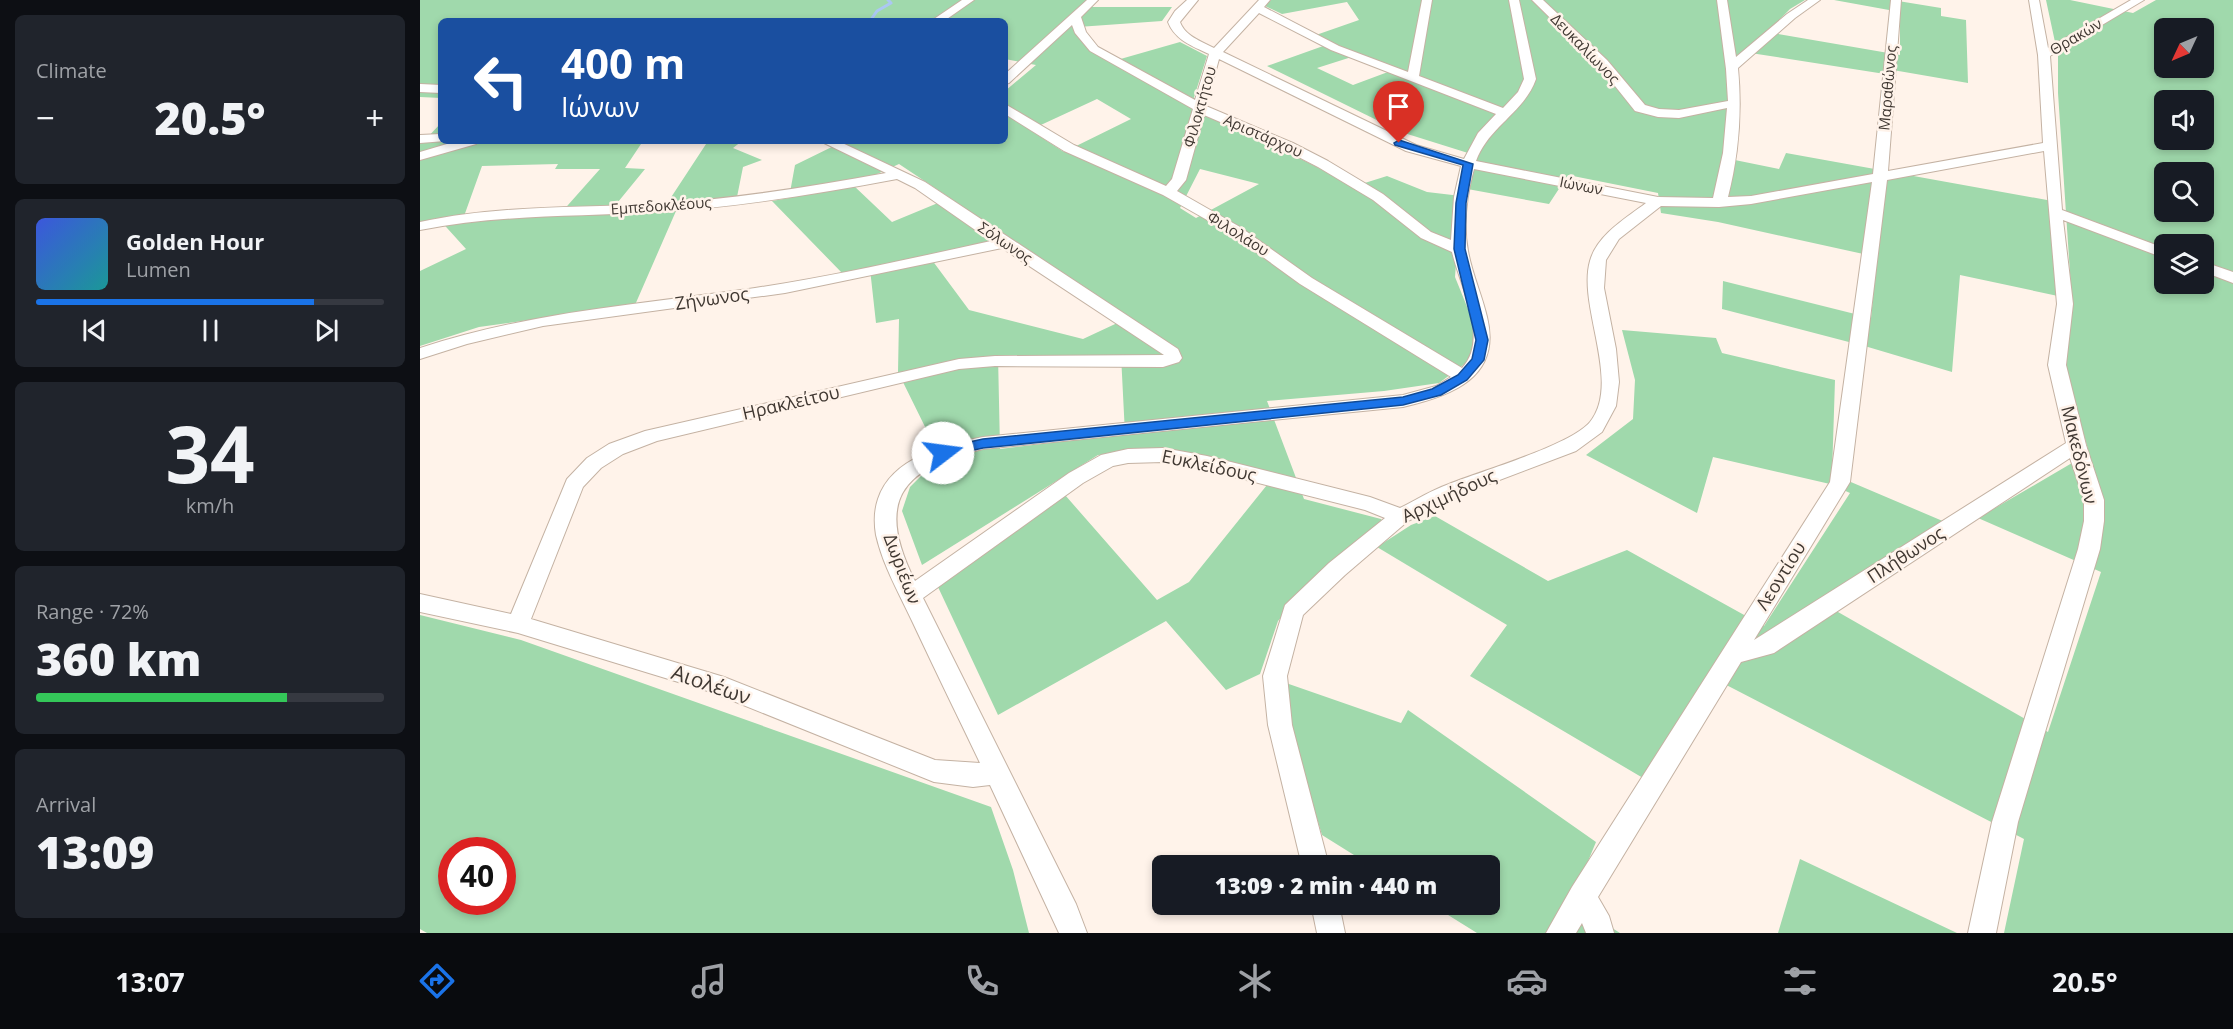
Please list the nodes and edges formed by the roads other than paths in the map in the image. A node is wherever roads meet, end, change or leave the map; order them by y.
1 (969, 0) edge
2 (1093, 0) edge
3 (1193, 0) edge
4 (1427, 0) edge
5 (1514, 0) edge
6 (1537, 0) edge
7 (1722, 0) edge
8 (1815, 0) edge
9 (1896, 0) edge
10 (2034, 0) edge
11 (2139, 0) edge
12 (1261, 4) edge
13 (1075, 17) junction
14 (942, 18) edge
15 (1215, 53) junction
16 (2044, 55) junction
17 (1732, 67) junction
18 (1008, 77) edge
19 (1413, 77) junction
20 (420, 88) edge
21 (438, 89) edge
22 (1735, 103) junction
23 (1198, 107) junction
24 (1008, 110) edge
25 (1505, 113) junction
26 (438, 138) edge
27 (420, 139) edge
28 (461, 144) edge
29 (834, 144) edge
30 (2049, 146) junction
31 (420, 156) edge
32 (1468, 164) junction
33 (900, 174) junction
34 (1880, 177) junction
35 (1168, 192) junction
36 (1658, 201) junction
37 (1719, 203) junction
38 (2055, 212) junction
39 (420, 226) edge
40 (1004, 243) junction
41 (1459, 249) junction
42 (2154, 249) edge
43 (2214, 271) edge
44 (2233, 278) edge
45 (420, 354) edge
46 (1173, 358) joint
47 (1463, 377) junction
48 (2076, 445) junction
49 (1401, 516) junction
50 (911, 595) junction
51 (420, 603) edge
52 (518, 624) junction
53 (1731, 656) junction
54 (998, 772) junction
55 (1313, 855) edge
56 (1582, 897) junction
57 (1328, 915) edge
58 (1073, 933) edge
59 (1331, 933) edge
60 (1560, 933) edge
61 (1600, 933) edge
62 (1982, 933) edge

1 - 14 street
2 - 13 street
3 - 15 street, Ιώνων
4 - 19 street
5 - 25 street, Δωριέων
6 - 22 street, Δευκαλίωνος
7 - 17 street
8 - 17 street
9 - 34 street, Μαραθώνος
10 - 16 street, Μακεδόνων
11 - 16 street, Θρακών
12 - 15 street, Φιλοκτήτου
12 - 19 street
13 - 18 street
13 - 23 street, Αριστάρχου
15 - 23 street, Φιλοκτήτου
15 - 32 street, Ιώνων
16 - 30 street, Μακεδόνων
17 - 22 street
19 - 25 street
20 - 21 street
22 - 37 street
23 - 35 street, Φιλοκτήτου
23 - 41 street, Αριστάρχου
24 - 35 street, Φιλολάου
25 - 32 street, Δωριέων
26 - 27 street
28 - 31 street
29 - 33 street, Σόλωνος
30 - 34 street, Ιώνων
30 - 38 street, Μακεδόνων
32 - 36 street, Ιώνων
32 - 41 street, Δωριέων
33 - 39 street, Εμπεδοκλέους
33 - 40 street, Σόλωνος
34 - 37 street, Ιώνων
34 - 53 street, Λεοντίου
35 - 47 street, Φιλολάου
36 - 37 street, Ιώνων
36 - 49 street, Αρχιμήδους
38 - 42 street
38 - 48 street, Μακεδόνων
40 - 45 street, Ζήνωνος
40 - 46 street, Σόλωνος
41 - 47 street, Δωριέων
43 - 44 street
46 - 52 street, Ηρακλείτου
47 - 50 street, Δωριέων
48 - 53 street, Πλήθωνος
48 - 62 street, Μακεδόνων
49 - 50 street, Ευκλείδους
49 - 55 street, Αρχιμήδους
50 - 54 street, Δωριέων
51 - 52 street, Αιολέων
52 - 54 street, Αιολέων
53 - 56 street, Λεοντίου
54 - 58 street, Δωριέων
56 - 60 street, Λεοντίου
56 - 61 street
57 - 59 street

